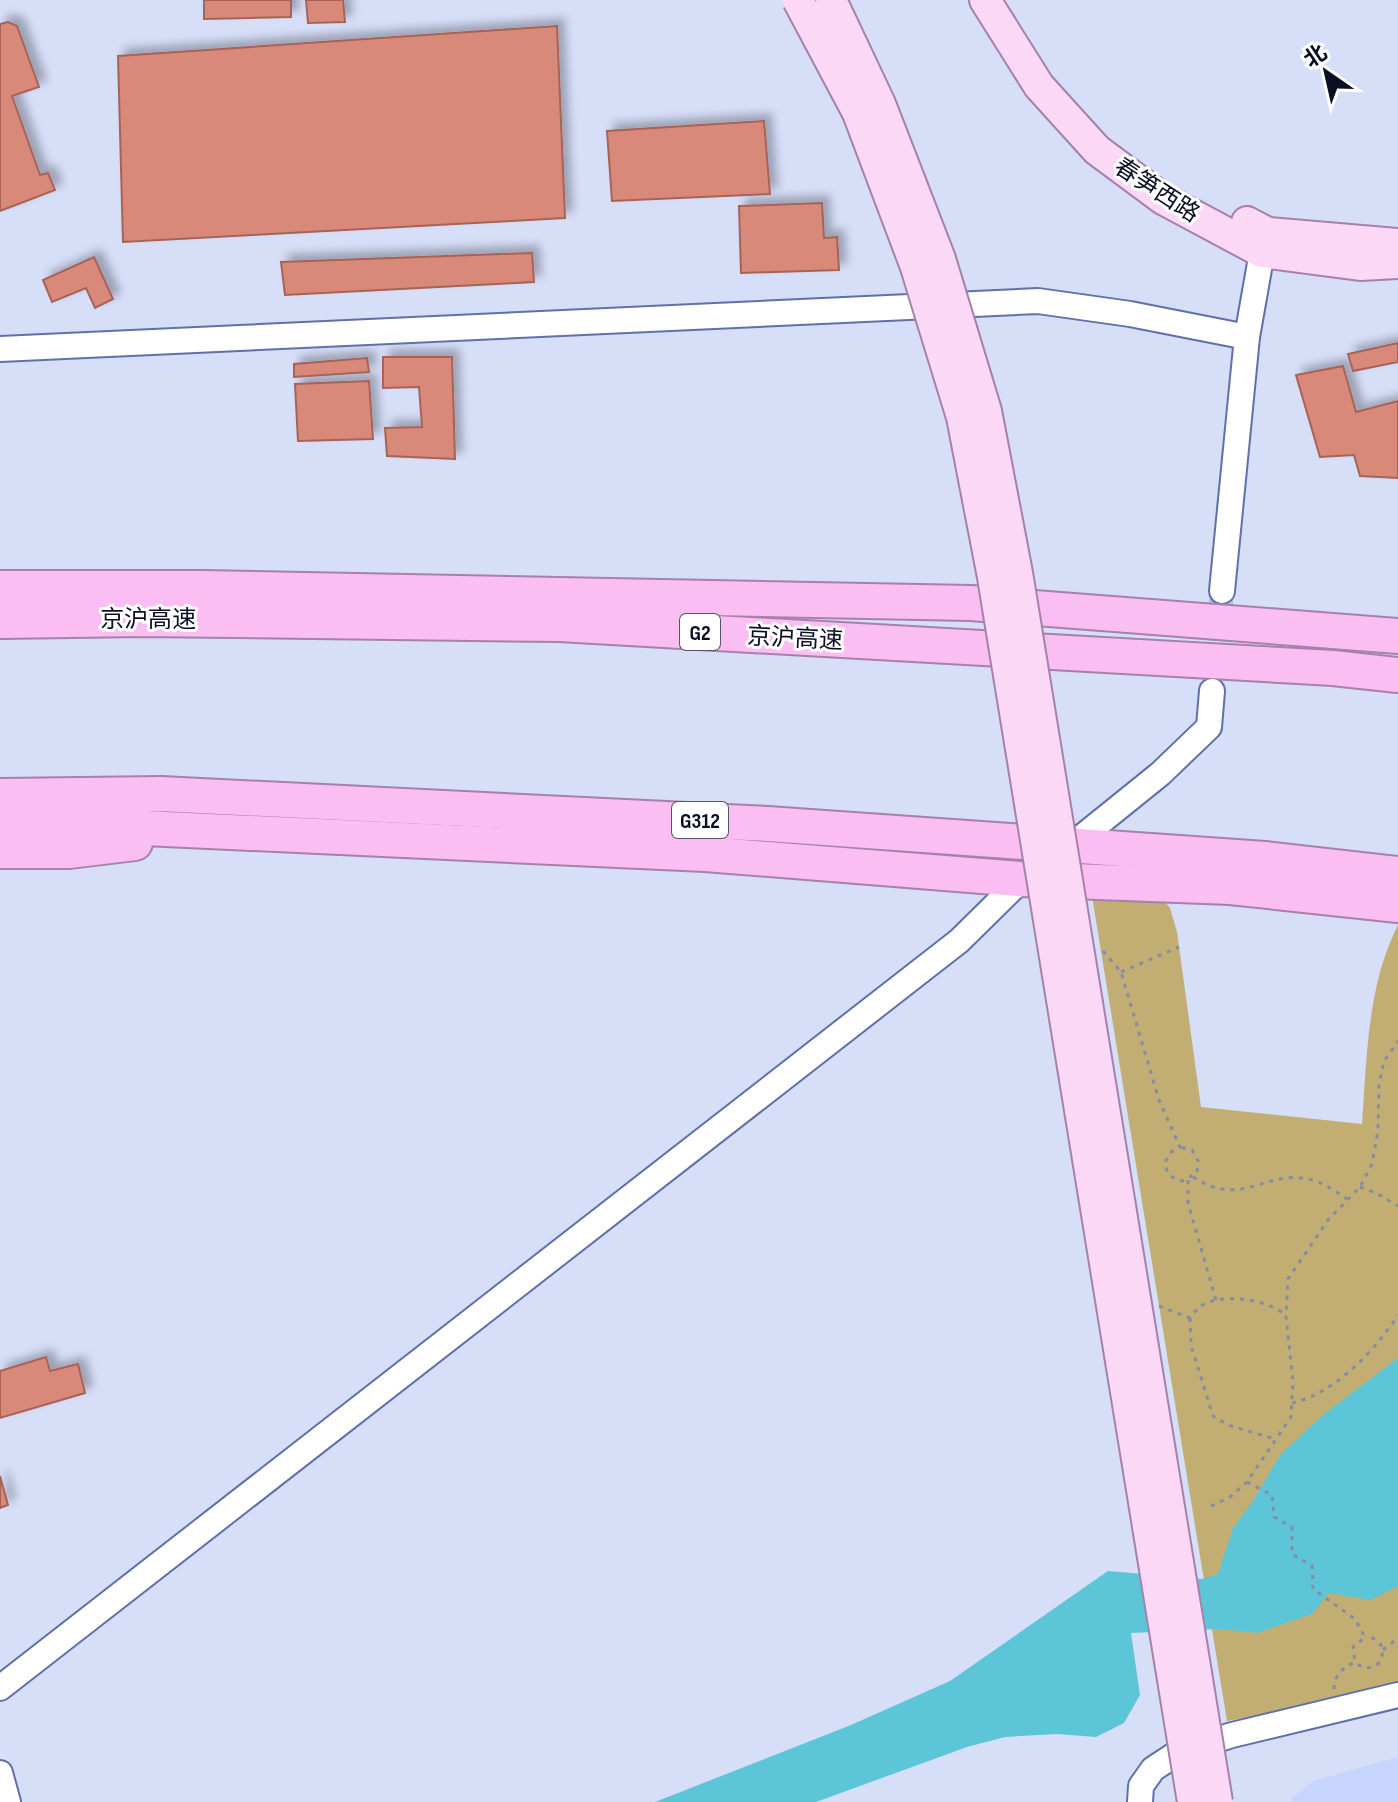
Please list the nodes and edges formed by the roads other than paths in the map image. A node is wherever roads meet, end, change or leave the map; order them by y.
1 (798, 0) edge
2 (831, 0) edge
3 (985, 0) edge
4 (1004, 0) edge
5 (1265, 243) junction
6 (1398, 244) edge
7 (1398, 263) edge
8 (1247, 337) junction
9 (0, 349) edge
10 (0, 588) edge
11 (1222, 591) tunnel mouth
12 (0, 621) edge
13 (1398, 636) edge
14 (1398, 675) edge
15 (1212, 691) tunnel mouth
16 (0, 796) edge
17 (0, 826) edge
18 (223, 831) junction
19 (1071, 846) junction
20 (0, 851) edge
21 (1398, 874) edge
22 (1020, 879) junction
23 (1398, 905) edge
24 (0, 1688) edge
25 (1398, 1695) edge
26 (0, 1773) edge
27 (8, 1802) edge
28 (1140, 1802) edge
29 (1193, 1802) edge
30 (1217, 1802) edge

1 - 29 main road, bridge
2 - 30 main road, bridge
3 - 5 main road, 春笋西路
4 - 5 main road, 春笋西路
5 - 6 main road, 春笋西路
5 - 7 main road, 春笋西路
5 - 8 street
8 - 9 street
8 - 11 street
10 - 13 highway, 京沪高速 / G2
12 - 14 highway, 京沪高速 / G2
15 - 19 street
16 - 19 highway, G312
17 - 18 highway, G312
18 - 20 highway
18 - 22 highway, G312
19 - 21 highway, G312
19 - 22 street
22 - 23 highway, G312
22 - 24 street
25 - 28 street
26 - 27 street

